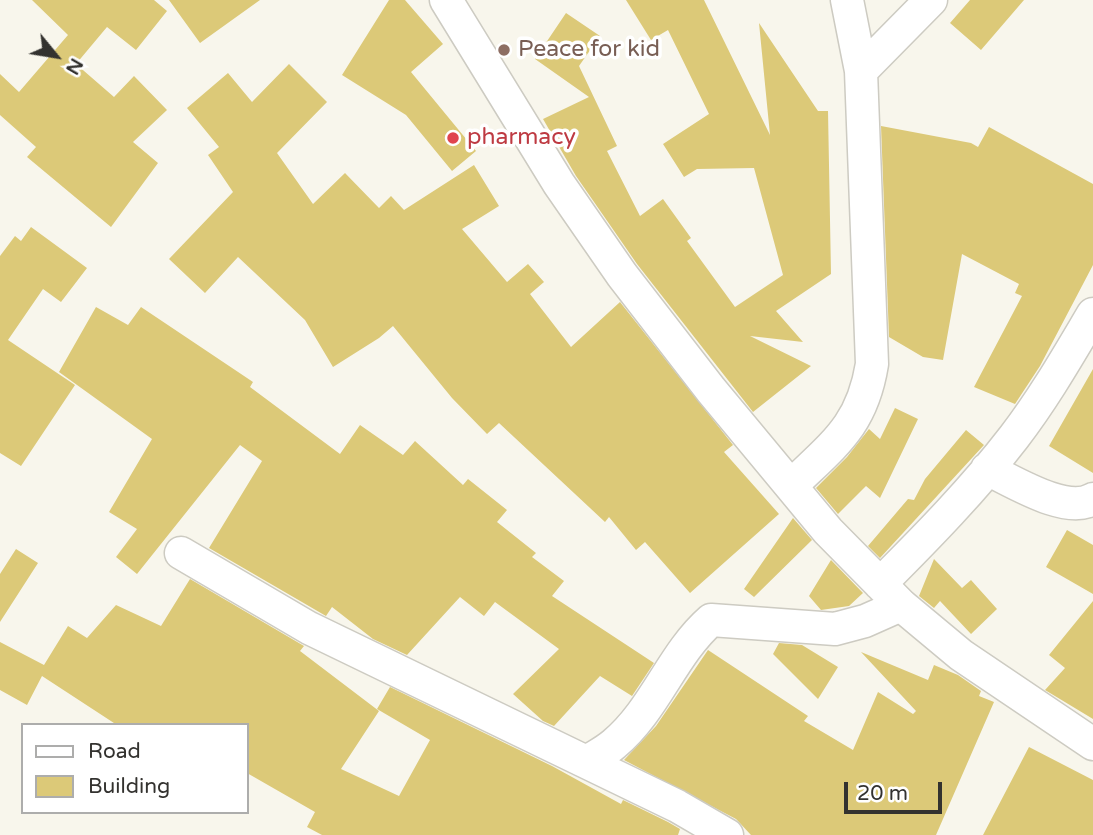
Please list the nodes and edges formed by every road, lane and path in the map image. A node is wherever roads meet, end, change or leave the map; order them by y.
1 (446, 0) edge
2 (847, 0) edge
3 (931, 0) edge
4 (861, 71) junction
5 (1093, 314) edge
6 (987, 469) junction
7 (791, 486) junction
8 (1093, 499) edge
9 (181, 553) dead end
10 (890, 595) junction
11 (1093, 744) edge
12 (587, 762) junction
13 (727, 835) edge

1 - 7 street
2 - 4 street
3 - 4 street
4 - 7 street
5 - 6 street
6 - 8 street
6 - 10 street
7 - 10 street
9 - 12 street
10 - 11 street
10 - 12 street
12 - 13 street

